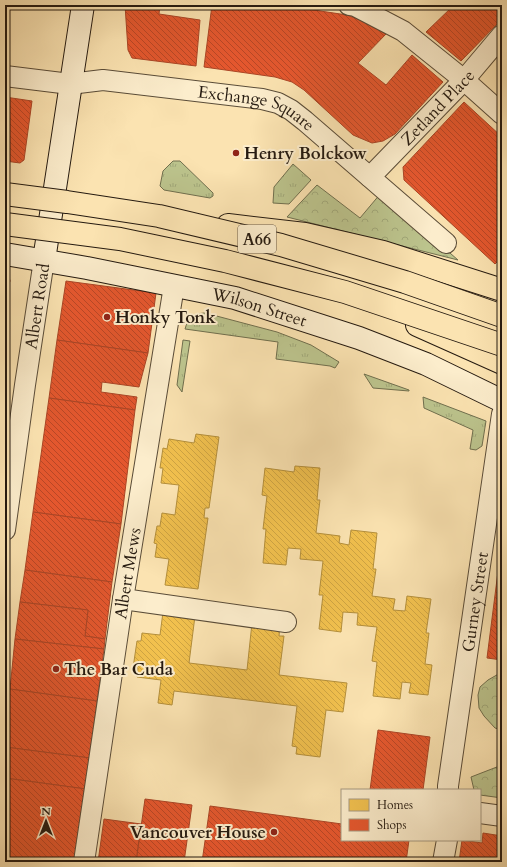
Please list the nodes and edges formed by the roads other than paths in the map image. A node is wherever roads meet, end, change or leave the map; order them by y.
1 (83, 5) edge
2 (349, 5) edge
3 (502, 35) edge
4 (5, 76) edge
5 (464, 80) junction
6 (70, 84) junction
7 (502, 114) edge
8 (370, 177) junction
9 (5, 194) edge
10 (160, 216) junction
11 (5, 224) edge
12 (446, 243) dead end
13 (5, 254) edge
14 (44, 260) junction
15 (174, 286) junction
16 (502, 290) edge
17 (345, 292) junction
18 (502, 316) edge
19 (502, 345) edge
20 (502, 363) edge
21 (502, 401) edge
22 (502, 414) edge
23 (5, 530) edge
24 (123, 599) junction
25 (286, 622) dead end
26 (448, 789) edge
27 (481, 813) edge
28 (502, 816) edge
29 (447, 841) edge
30 (84, 862) edge
31 (443, 862) edge

1 - 6 street, Albert Road
2 - 5 street
3 - 5 street, Zetland Place
4 - 6 street, Exchange Square
5 - 7 street
5 - 8 street, Zetland Place
6 - 8 street, Exchange Square
6 - 14 street, Albert Road
8 - 12 street, Exchange Square
9 - 10 highway, A66, bridge
10 - 16 highway, bridge
10 - 18 highway, A66, bridge
11 - 17 highway, A66, bridge
13 - 14 street, Wilson Street
14 - 15 street, Wilson Street
14 - 23 street, Albert Road
15 - 21 street, Wilson Street
15 - 24 street, Albert Mews
17 - 19 highway, A66, bridge
17 - 20 highway, A66, bridge
22 - 26 street, Gurney Street
24 - 25 street
24 - 30 street, Albert Mews
27 - 28 street
29 - 31 street

